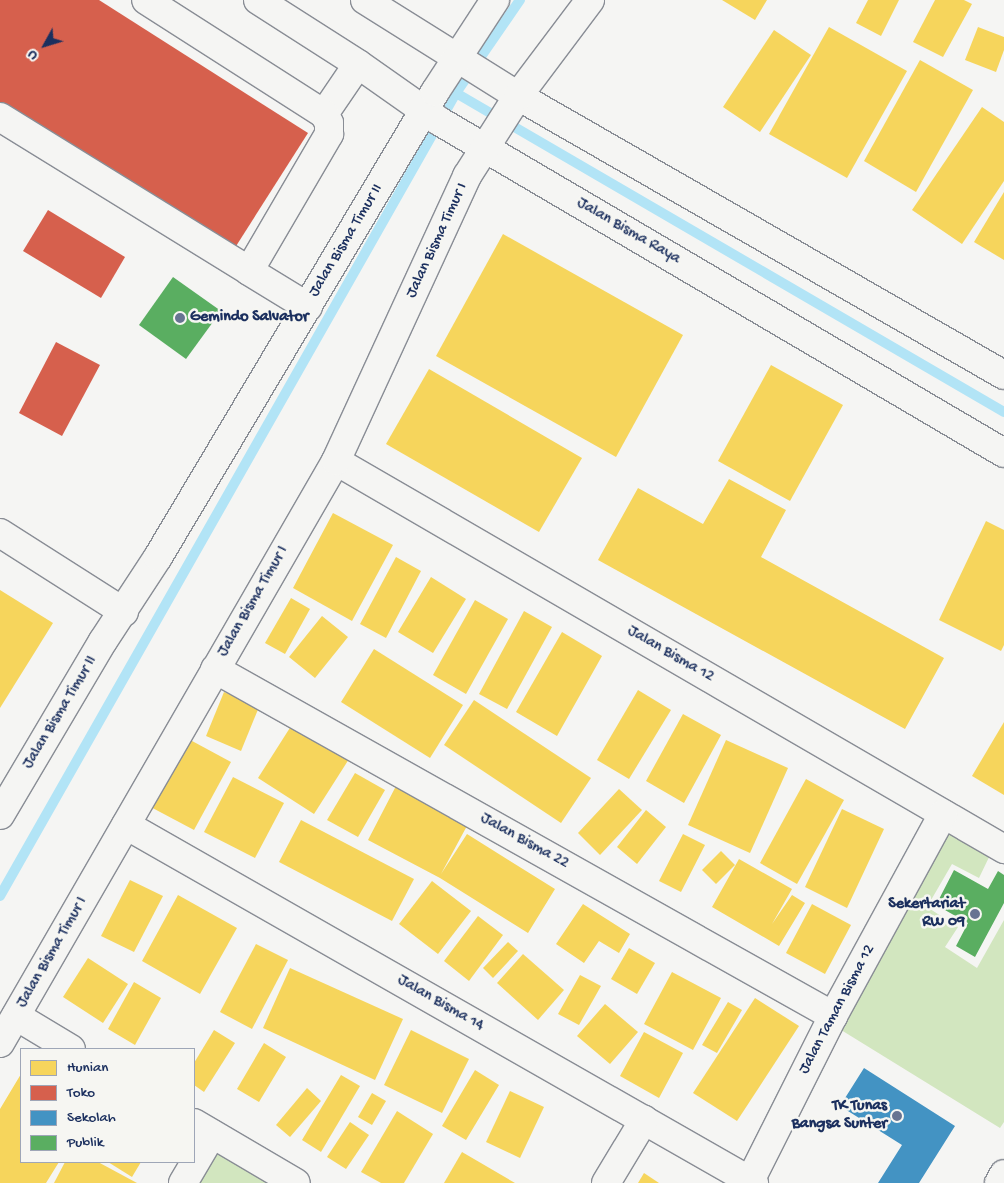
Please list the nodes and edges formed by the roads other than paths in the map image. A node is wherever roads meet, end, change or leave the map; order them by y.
1 (146, 0) edge
2 (258, 0) edge
3 (365, 0) edge
4 (495, 0) edge
5 (590, 0) edge
6 (460, 61) junction
7 (358, 64) junction
8 (514, 96) junction
9 (324, 114) junction
10 (432, 116) junction
11 (0, 117) edge
12 (483, 141) junction
13 (249, 271) junction
14 (308, 306) junction
15 (1004, 374) edge
16 (1004, 453) edge
17 (336, 460) junction
18 (0, 532) edge
19 (124, 612) junction
20 (215, 669) junction
21 (943, 814) junction
22 (0, 815) edge
23 (126, 825) junction
24 (1004, 849) edge
25 (16, 1016) junction
26 (833, 1016) junction
27 (0, 1043) edge
28 (69, 1048) edge
29 (644, 1120) junction
30 (203, 1128) edge
31 (195, 1150) edge
32 (190, 1163) edge
33 (1004, 1174) edge
34 (752, 1182) edge
35 (183, 1183) edge
36 (296, 1183) edge
37 (606, 1183) edge
38 (999, 1183) edge

1 - 9 street
2 - 7 street, Jalan Bisma Raya
3 - 6 street
4 - 6 street, Jalan Bisma Timur II
5 - 8 street, Jalan Bisma Timur I
6 - 8 street
6 - 10 street, Jalan Bisma Timur II
7 - 9 street
7 - 10 street, Jalan Bisma Raya
8 - 12 street, Jalan Bisma Timur I
8 - 15 street
9 - 13 street
10 - 12 street, Jalan Bisma Raya
10 - 14 street, Jalan Bisma Timur II
11 - 13 street
12 - 16 street, Jalan Bisma Raya
12 - 17 street, Jalan Bisma Timur I
13 - 14 street
14 - 19 street, Jalan Bisma Timur II
17 - 20 street, Jalan Bisma Timur I
17 - 21 street, Jalan Bisma 12
18 - 19 street
19 - 22 street, Jalan Bisma Timur II
20 - 23 street, Jalan Bisma Timur I
20 - 26 street, Jalan Bisma 22
21 - 24 street, Jalan Bisma 12
21 - 26 street, Jalan Taman Bisma 12
23 - 25 street, Jalan Bisma Timur I
23 - 29 street, Jalan Bisma 14
25 - 27 street, Jalan Bisma Timur I
25 - 28 street
26 - 34 street, Jalan Taman Bisma 12
29 - 34 street, Jalan Bisma 14
29 - 37 street
30 - 31 street
30 - 36 street
32 - 35 street
33 - 38 street

